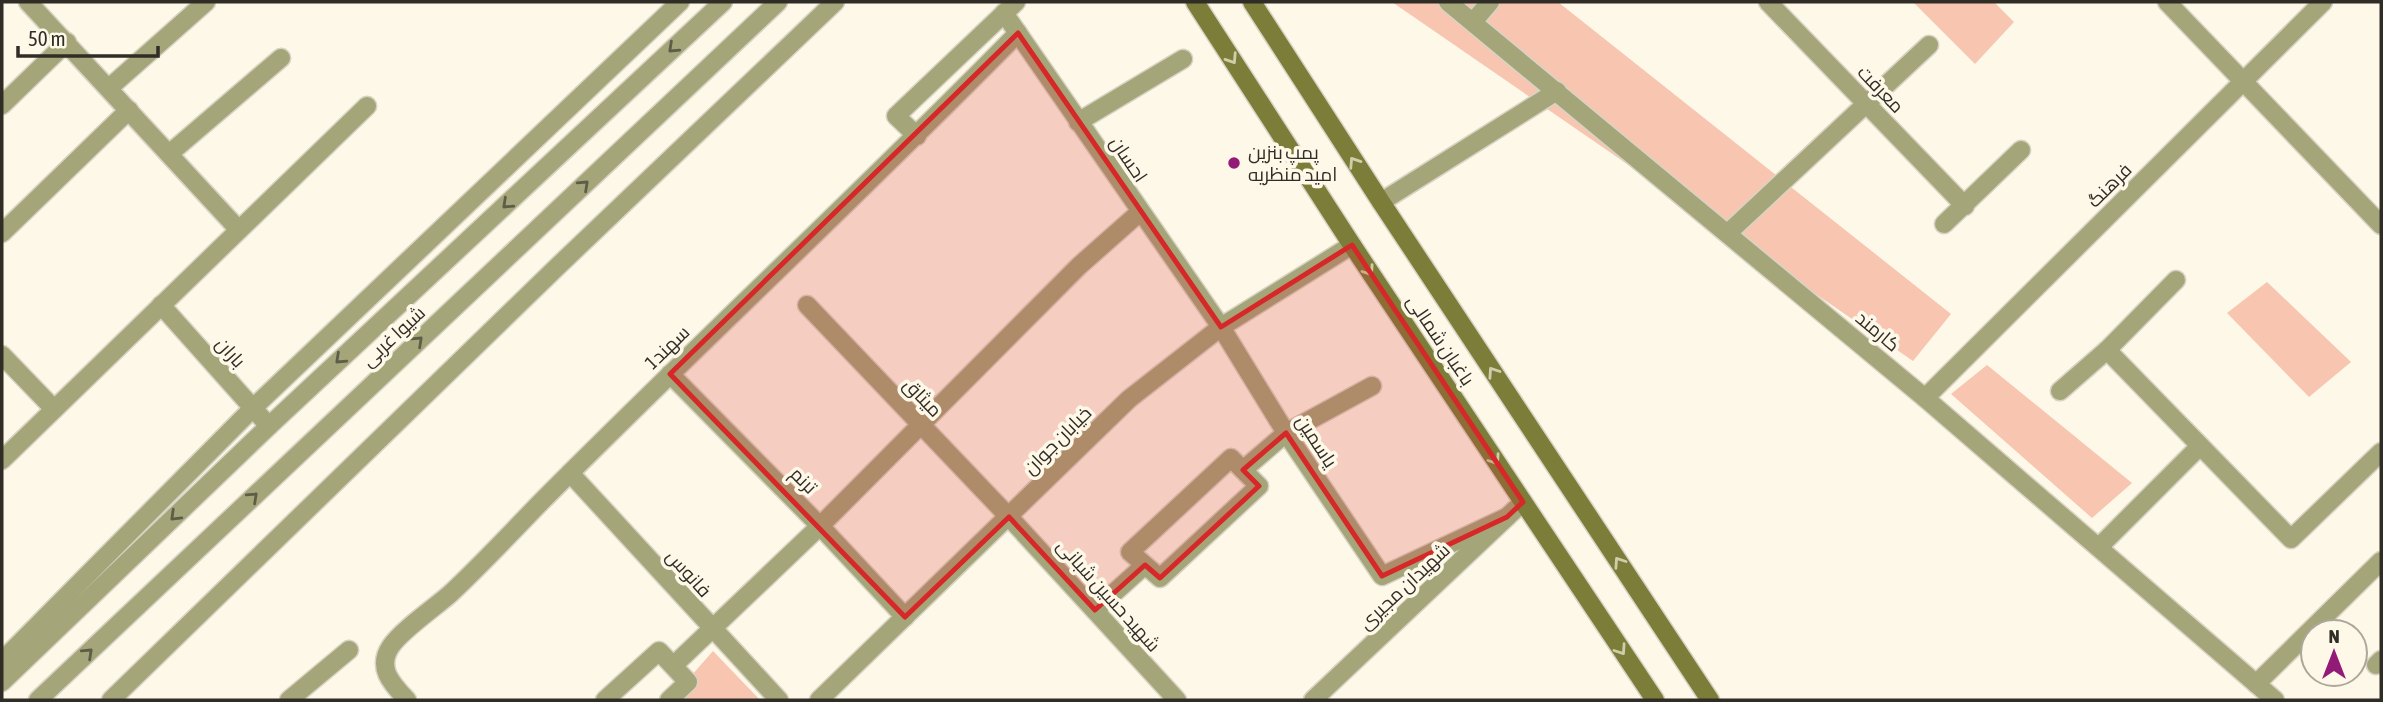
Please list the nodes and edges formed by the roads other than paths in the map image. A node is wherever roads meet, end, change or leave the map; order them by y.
1 (28, 2) edge
2 (206, 2) edge
3 (680, 2) edge
4 (723, 2) edge
5 (778, 2) edge
6 (835, 2) edge
7 (1195, 2) edge
8 (1252, 2) edge
9 (1448, 2) edge
10 (1490, 2) edge
11 (2167, 2) edge
12 (2323, 2) edge
13 (1778, 5) edge
14 (1010, 7) edge
15 (1473, 22) junction
16 (1018, 33) junction
17 (66, 42) junction
18 (1929, 45) dead end
19 (281, 58) dead end
20 (1183, 59) dead end
21 (2243, 81) junction
22 (109, 88) junction
23 (1557, 91) junction
24 (1865, 103) junction
25 (2, 105) edge
26 (368, 106) dead end
27 (129, 110) junction
28 (1078, 122) junction
29 (917, 136) junction
30 (2021, 150) dead end
31 (169, 153) junction
32 (1381, 202) junction
33 (1965, 206) junction
34 (1140, 212) junction
35 (2377, 213) edge
36 (1944, 224) dead end
37 (239, 230) junction
38 (2, 233) edge
39 (1728, 233) junction
40 (1352, 245) junction
41 (2176, 280) dead end
42 (161, 305) junction
43 (807, 305) dead end
44 (1221, 327) junction
45 (2107, 350) junction
46 (2, 355) edge
47 (670, 374) junction
48 (1372, 386) dead end
49 (2060, 391) dead end
50 (1925, 398) junction
51 (253, 408) junction
52 (54, 409) junction
53 (269, 426) junction
54 (921, 426) junction
55 (1286, 433) junction
56 (2200, 446) junction
57 (2381, 452) edge
58 (2, 460) edge
59 (1243, 470) junction
60 (570, 473) junction
61 (1523, 502) junction
62 (1009, 517) junction
63 (1507, 517) junction
64 (820, 526) junction
65 (2099, 547) junction
66 (2381, 561) edge
67 (1145, 565) junction
68 (1095, 610) junction
69 (905, 617) junction
70 (713, 630) junction
71 (349, 650) dead end
72 (2, 661) edge
73 (674, 666) junction
74 (2, 682) edge
75 (2256, 684) junction
76 (38, 700) edge
77 (111, 700) edge
78 (289, 700) edge
79 (407, 700) edge
80 (605, 700) edge
81 (669, 700) edge
82 (779, 700) edge
83 (820, 700) edge
84 (1177, 700) edge
85 (1313, 700) edge
86 (1655, 700) edge
87 (1710, 700) edge
88 (2275, 700) edge

1 - 17 street
2 - 22 street
3 - 51 street
4 -> 53 street, شیوا غربی
76 -> 5 street, شیوا غربی
6 - 77 street
7 -> 40 main road, باغبان شمالی
32 -> 8 main road, باغبان شمالی
9 - 15 street, کارمند
10 - 15 street
11 - 21 street
12 - 21 street, فرهنگ
13 - 24 street, معرفت
14 - 16 street, احسان
14 - 29 street
15 - 23 street, کارمند
16 - 28 street, احسان
16 - 29 street, 1سهند
17 - 22 street
17 - 25 street
18 - 24 street
19 - 31 street
20 - 28 street
21 - 35 street
21 - 50 street, فرهنگ
22 - 27 street
23 - 32 street
23 - 39 street, کارمند
24 - 33 street, معرفت
24 - 39 street
26 - 37 street
27 - 31 street
27 - 38 street
28 - 34 street, احسان
29 - 47 street, 1سهند
30 - 33 street
31 - 37 street
87 -> 32 main road, باغبان شمالی
33 - 36 street
34 - 44 street, احسان
34 - 54 street
37 - 42 street
39 - 50 street, کارمند
40 - 44 street, خیابان جوان
40 -> 61 main road, باغبان شمالی
41 - 45 street
42 - 51 street, باران
42 - 52 street
43 - 54 street, میثاق
44 - 55 street, یاسمین
44 - 62 street, خیابان جوان
45 - 49 street
45 - 56 street
46 - 52 street
47 - 60 street, 1سهند
47 - 64 street, ترنم
48 - 55 street
50 - 65 street, کارمند
51 - 53 street, باران
51 - 72 street
52 - 58 street
53 -> 74 street, شیوا غربی
54 - 62 street, میثاق
54 - 64 street
55 - 59 street
55 - 63 street, یاسمین
56 - 57 street
56 - 65 street
59 - 67 street
59 - 67 street
60 - 70 street, فانوس
60 - 79 street, 1سهند
61 - 63 street, شهیدان مجیری
61 -> 86 main road, باغبان شمالی
62 - 68 street, شهید حسین شبانی
62 - 69 street, خیابان جوان
63 - 85 street, شهیدان مجیری
64 - 69 street, ترنم
64 - 70 street
65 - 75 street, کارمند
66 - 75 street
67 - 68 street
68 - 84 street, شهید حسین شبانی
69 - 83 street, خیابان جوان
70 - 73 street
70 - 82 street, فانوس
71 - 78 street
73 - 80 street
73 - 81 street
75 - 88 street, کارمند

